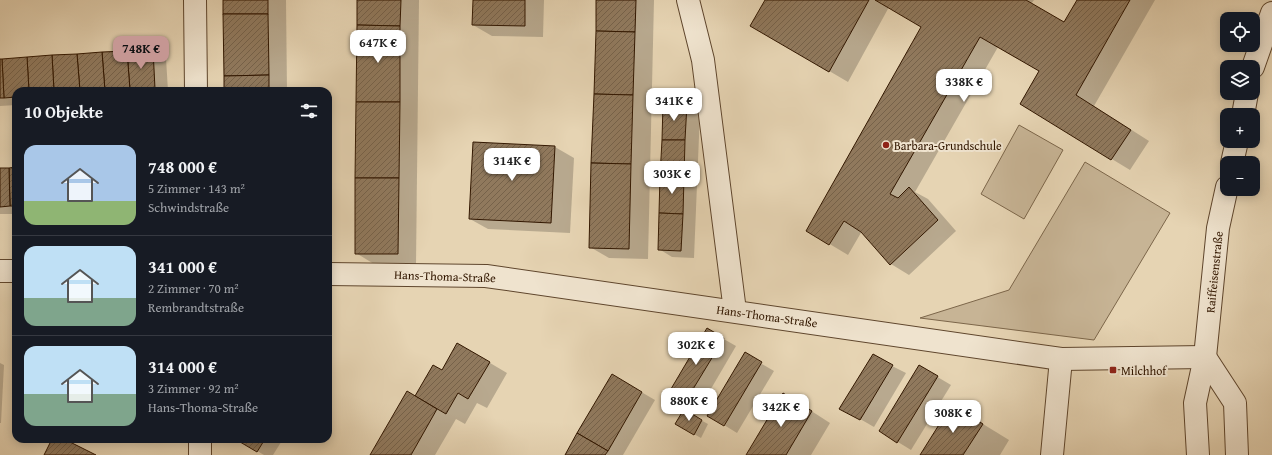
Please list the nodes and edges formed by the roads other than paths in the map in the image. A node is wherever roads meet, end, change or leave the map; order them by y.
1 (196, 0) edge
2 (688, 0) edge
3 (1272, 13) edge
4 (1255, 60) edge
5 (196, 87) edge
6 (1225, 196) edge
7 (0, 271) edge
8 (12, 271) edge
9 (332, 274) edge
10 (735, 311) junction
11 (1205, 358) junction
12 (1061, 359) junction
13 (200, 443) edge
14 (200, 455) edge
15 (1052, 455) edge
16 (1198, 455) edge
17 (1237, 455) edge

1 - 5 street
2 - 10 street
3 - 4 street
6 - 11 street, Raiffeisenstraße
7 - 8 street
9 - 10 street, Hans-Thoma-Straße
10 - 12 street, Hans-Thoma-Straße
11 - 12 street, Hans-Thoma-Straße
11 - 16 street, Raiffeisenstraße
11 - 17 street
12 - 15 street
13 - 14 street

